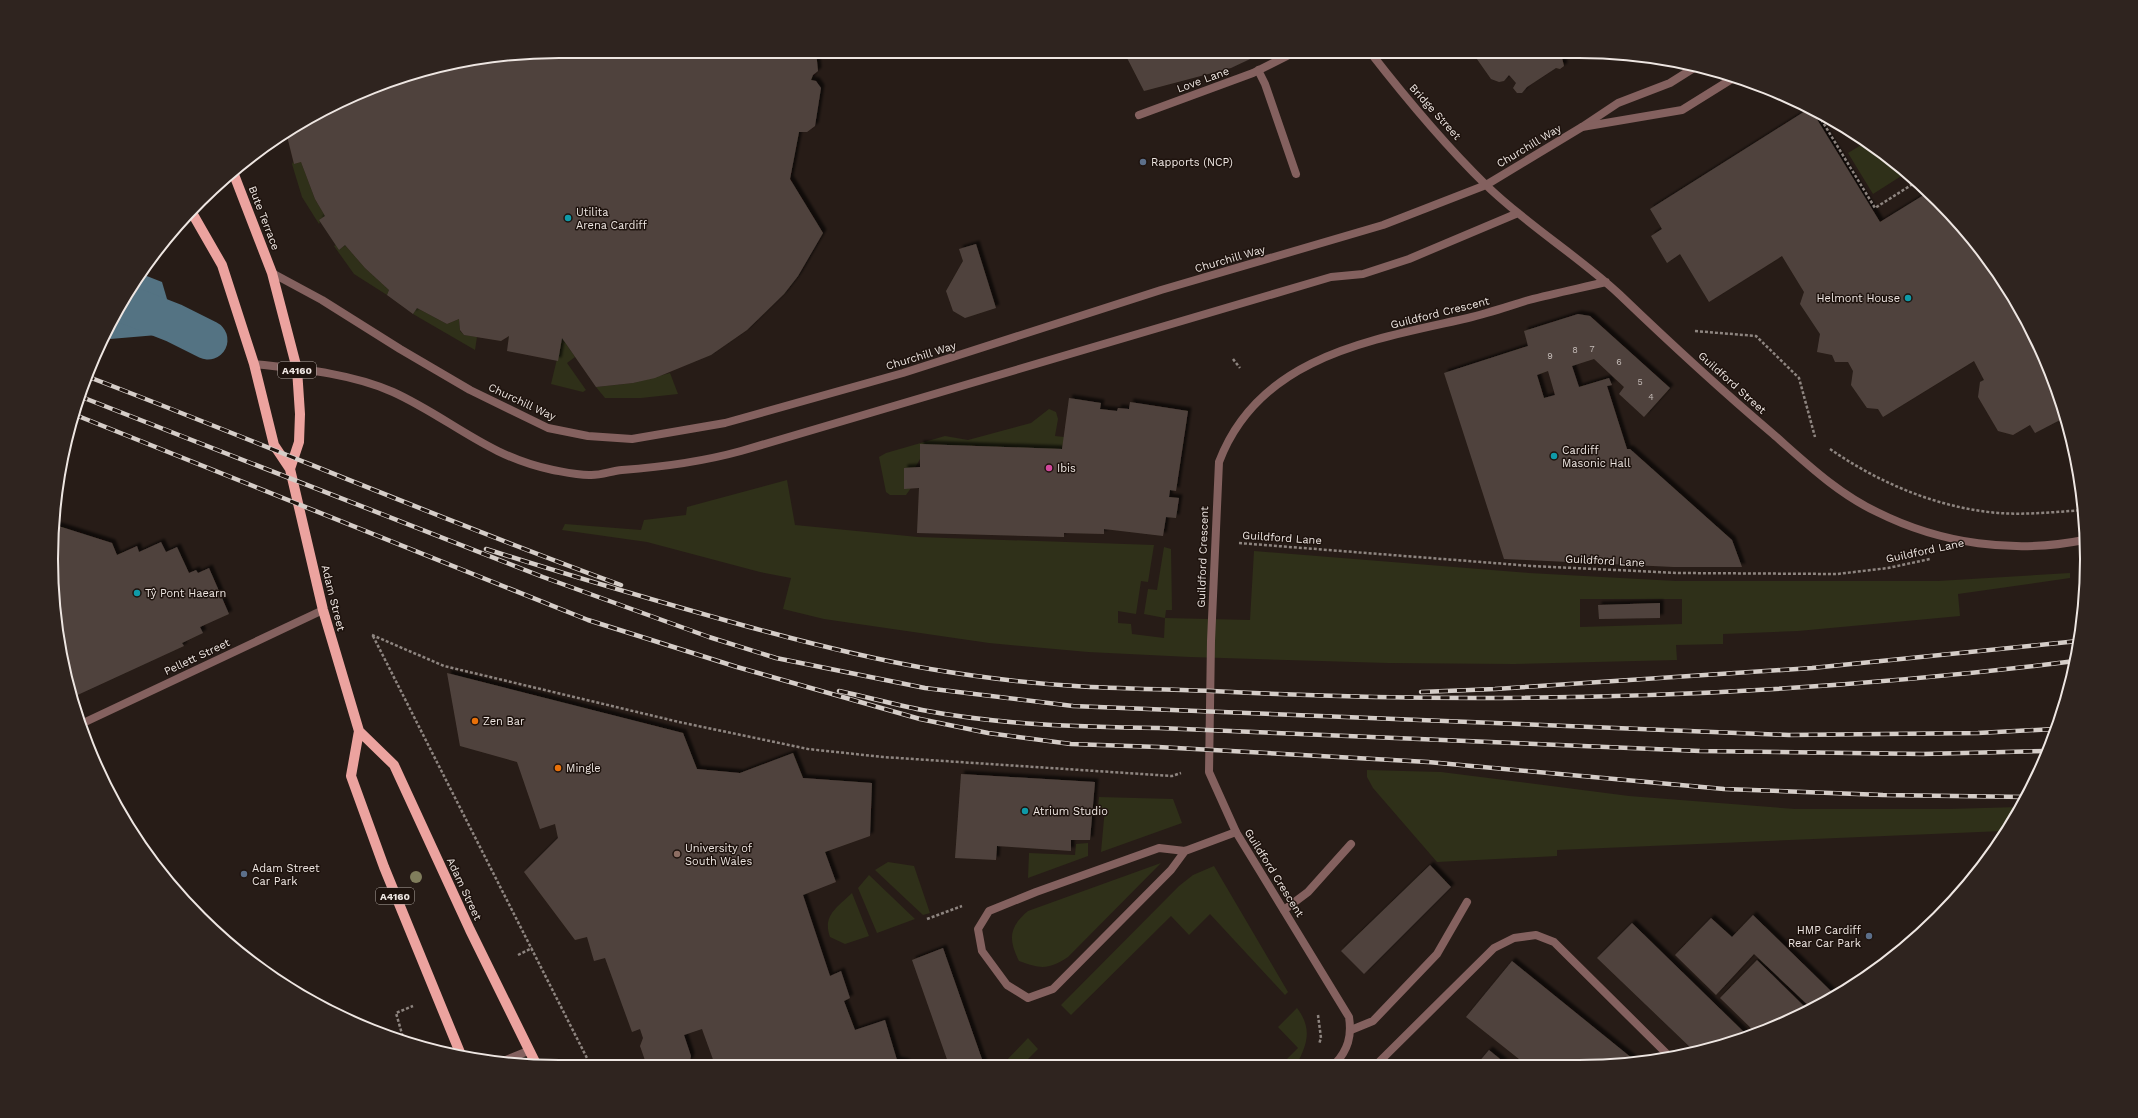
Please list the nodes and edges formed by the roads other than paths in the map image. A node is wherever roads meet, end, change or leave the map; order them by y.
1 (1283, 58) edge
2 (1375, 58) edge
3 (1258, 70) junction
4 (1689, 71) edge
5 (1728, 81) edge
6 (1139, 115) dead end
7 (1582, 127) junction
8 (1296, 174) dead end
9 (235, 177) edge
10 (1486, 185) junction
11 (1518, 213) junction
12 (194, 216) edge
13 (272, 273) junction
14 (1606, 282) junction
15 (254, 364) junction
16 (297, 369) junction
17 (290, 469) junction
18 (2079, 541) edge
19 (323, 610) junction
20 (86, 722) edge
21 (359, 732) junction
22 (1236, 832) junction
23 (1351, 844) dead end
24 (1185, 851) junction
25 (1467, 902) dead end
26 (1284, 910) junction
27 (1351, 1030) junction
28 (459, 1050) edge
29 (528, 1051) junction
30 (1665, 1052) edge
31 (512, 1058) edge
32 (533, 1059) edge
33 (1339, 1060) edge
34 (1381, 1060) edge

1 - 3 street, Love Lane
2 - 10 street, Bridge Street
3 - 6 street, Love Lane
3 - 8 street
4 - 7 street, Churchill Way
5 - 7 street, Churchill Way
7 - 10 street, Churchill Way
9 - 13 main road, Bute Terrace / A4160
10 - 11 street, Guildford Street
10 - 13 street, Churchill Way
11 - 14 street, Guildford Street
11 - 16 street
12 - 15 main road, Adam Street / A4160
13 - 16 main road, A4160
14 - 18 street, Guildford Street
14 - 22 street, Guildford Crescent
15 - 16 street
15 - 17 main road, Adam Street / A4160
16 - 17 main road, A4160
17 - 19 main road, Adam Street / A4160
19 - 20 street, Pellett Street
19 - 21 main road, Adam Street / A4160
21 - 28 main road, Adam Street / A4160
21 - 29 main road, Adam Street
22 - 24 street
22 - 26 street, Guildford Crescent
23 - 26 street
24 - 24 street
25 - 27 street
26 - 27 street, Guildford Crescent
27 - 33 street, Guildford Crescent
29 - 31 street
29 - 32 main road, Adam Street
30 - 34 street

